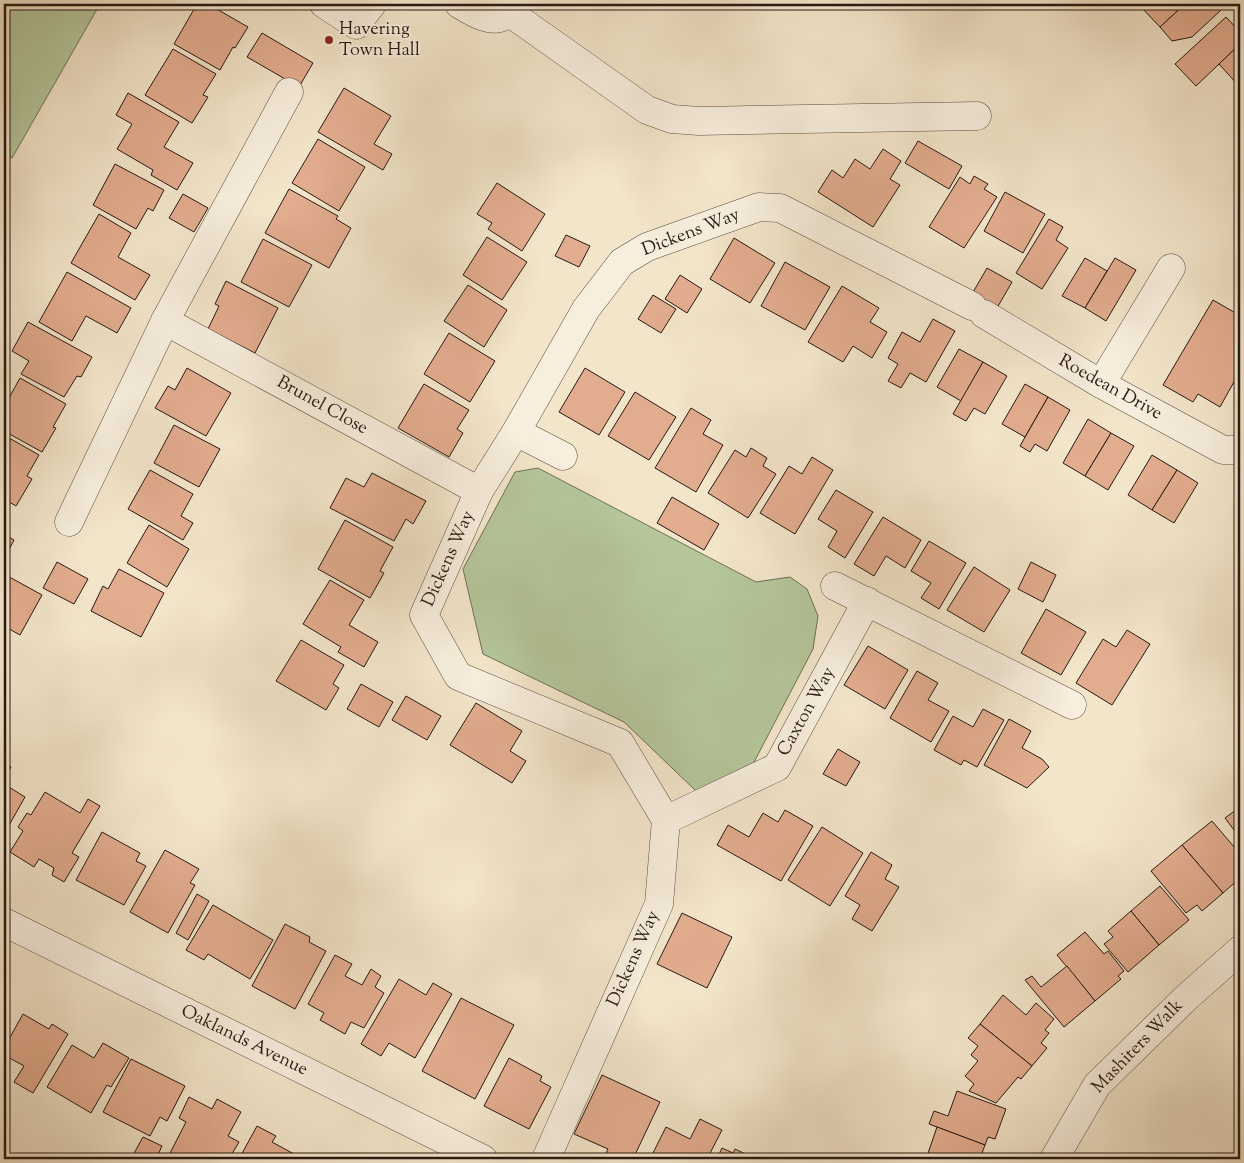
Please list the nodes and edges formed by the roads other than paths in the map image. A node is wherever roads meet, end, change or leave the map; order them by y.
1 (324, 4) edge
2 (372, 4) edge
3 (459, 4) edge
4 (513, 8) edge
5 (289, 92) dead end
6 (977, 116) dead end
7 (1171, 268) dead end
8 (978, 310) joint
9 (165, 321) junction
10 (1102, 384) junction
11 (516, 432) junction
12 (1240, 450) edge
13 (563, 456) dead end
14 (479, 491) junction
15 (69, 522) dead end
16 (834, 586) dead end
17 (867, 601) junction
18 (1072, 705) dead end
19 (666, 820) junction
20 (4, 922) edge
21 (1240, 950) edge
22 (483, 1159) edge
23 (546, 1159) edge
24 (1054, 1159) edge

1 - 2 street
3 - 4 street
4 - 6 street
5 - 9 street
7 - 10 street
8 - 10 street, Roedean Drive
8 - 11 street, Dickens Way
9 - 14 street, Brunel Close
9 - 15 street
10 - 12 street, Roedean Drive
11 - 13 street
11 - 14 street, Dickens Way
14 - 19 street, Dickens Way
16 - 17 street
17 - 18 street
17 - 19 street, Caxton Way
19 - 23 street, Dickens Way
20 - 22 street, Oaklands Avenue
21 - 24 street, Mashiters Walk

